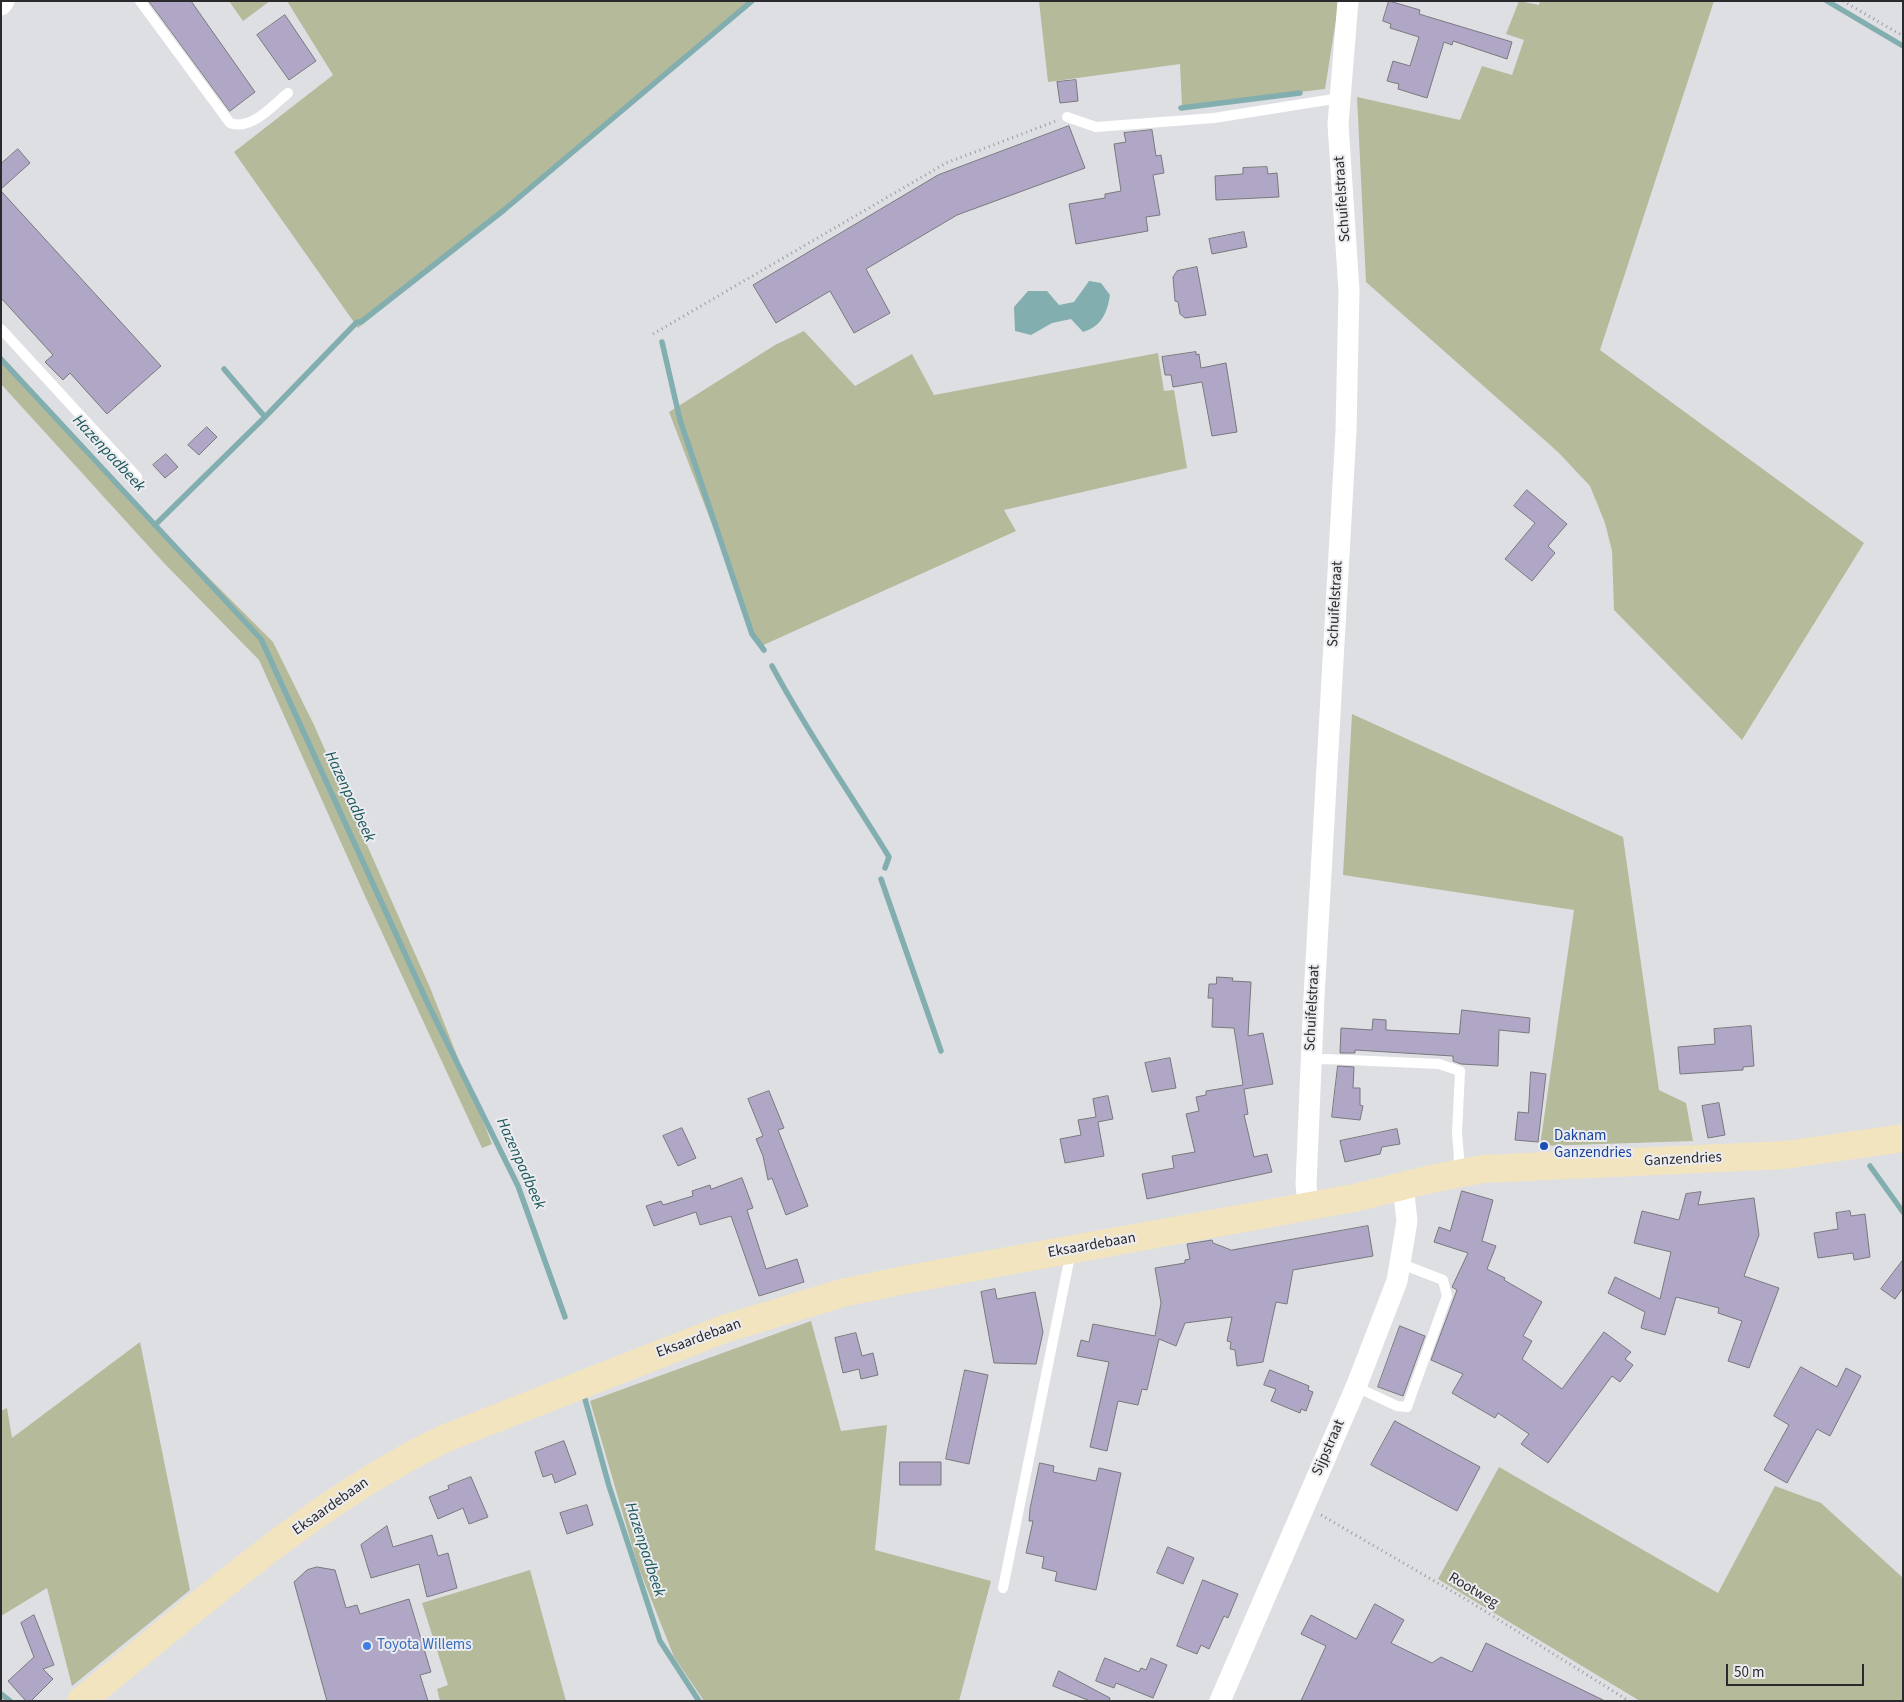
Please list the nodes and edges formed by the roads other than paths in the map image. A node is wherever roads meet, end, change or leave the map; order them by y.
1 (4, 1) edge
2 (140, 1) edge
3 (1348, 1) edge
4 (1, 5) edge
5 (288, 94) dead end
6 (1340, 98) junction
7 (1066, 117) road end
8 (1, 329) edge
9 (137, 477) dead end
10 (1311, 1060) junction
11 (1903, 1138) edge
12 (1456, 1174) junction
13 (1403, 1186) junction
14 (1308, 1206) junction
15 (1072, 1250) junction
16 (1400, 1264) junction
17 (1356, 1388) junction
18 (1003, 1588) dead end
19 (81, 1701) edge
20 (1220, 1701) edge

1 - 4 street
2 - 5 lane
3 - 6 street, Schuifelstraat
6 - 7 lane
6 - 10 street, Schuifelstraat
8 - 9 lane
10 - 12 lane
10 - 14 street, Schuifelstraat
11 - 12 main road, Ganzendries
12 - 13 main road, Ganzendries
13 - 14 main road, Eksaardebaan
13 - 16 street, Sijpstraat
14 - 15 main road, Eksaardebaan
15 - 18 lane
15 - 19 main road, Eksaardebaan
16 - 17 street, Sijpstraat
16 - 17 lane
17 - 20 street, Sijpstraat

